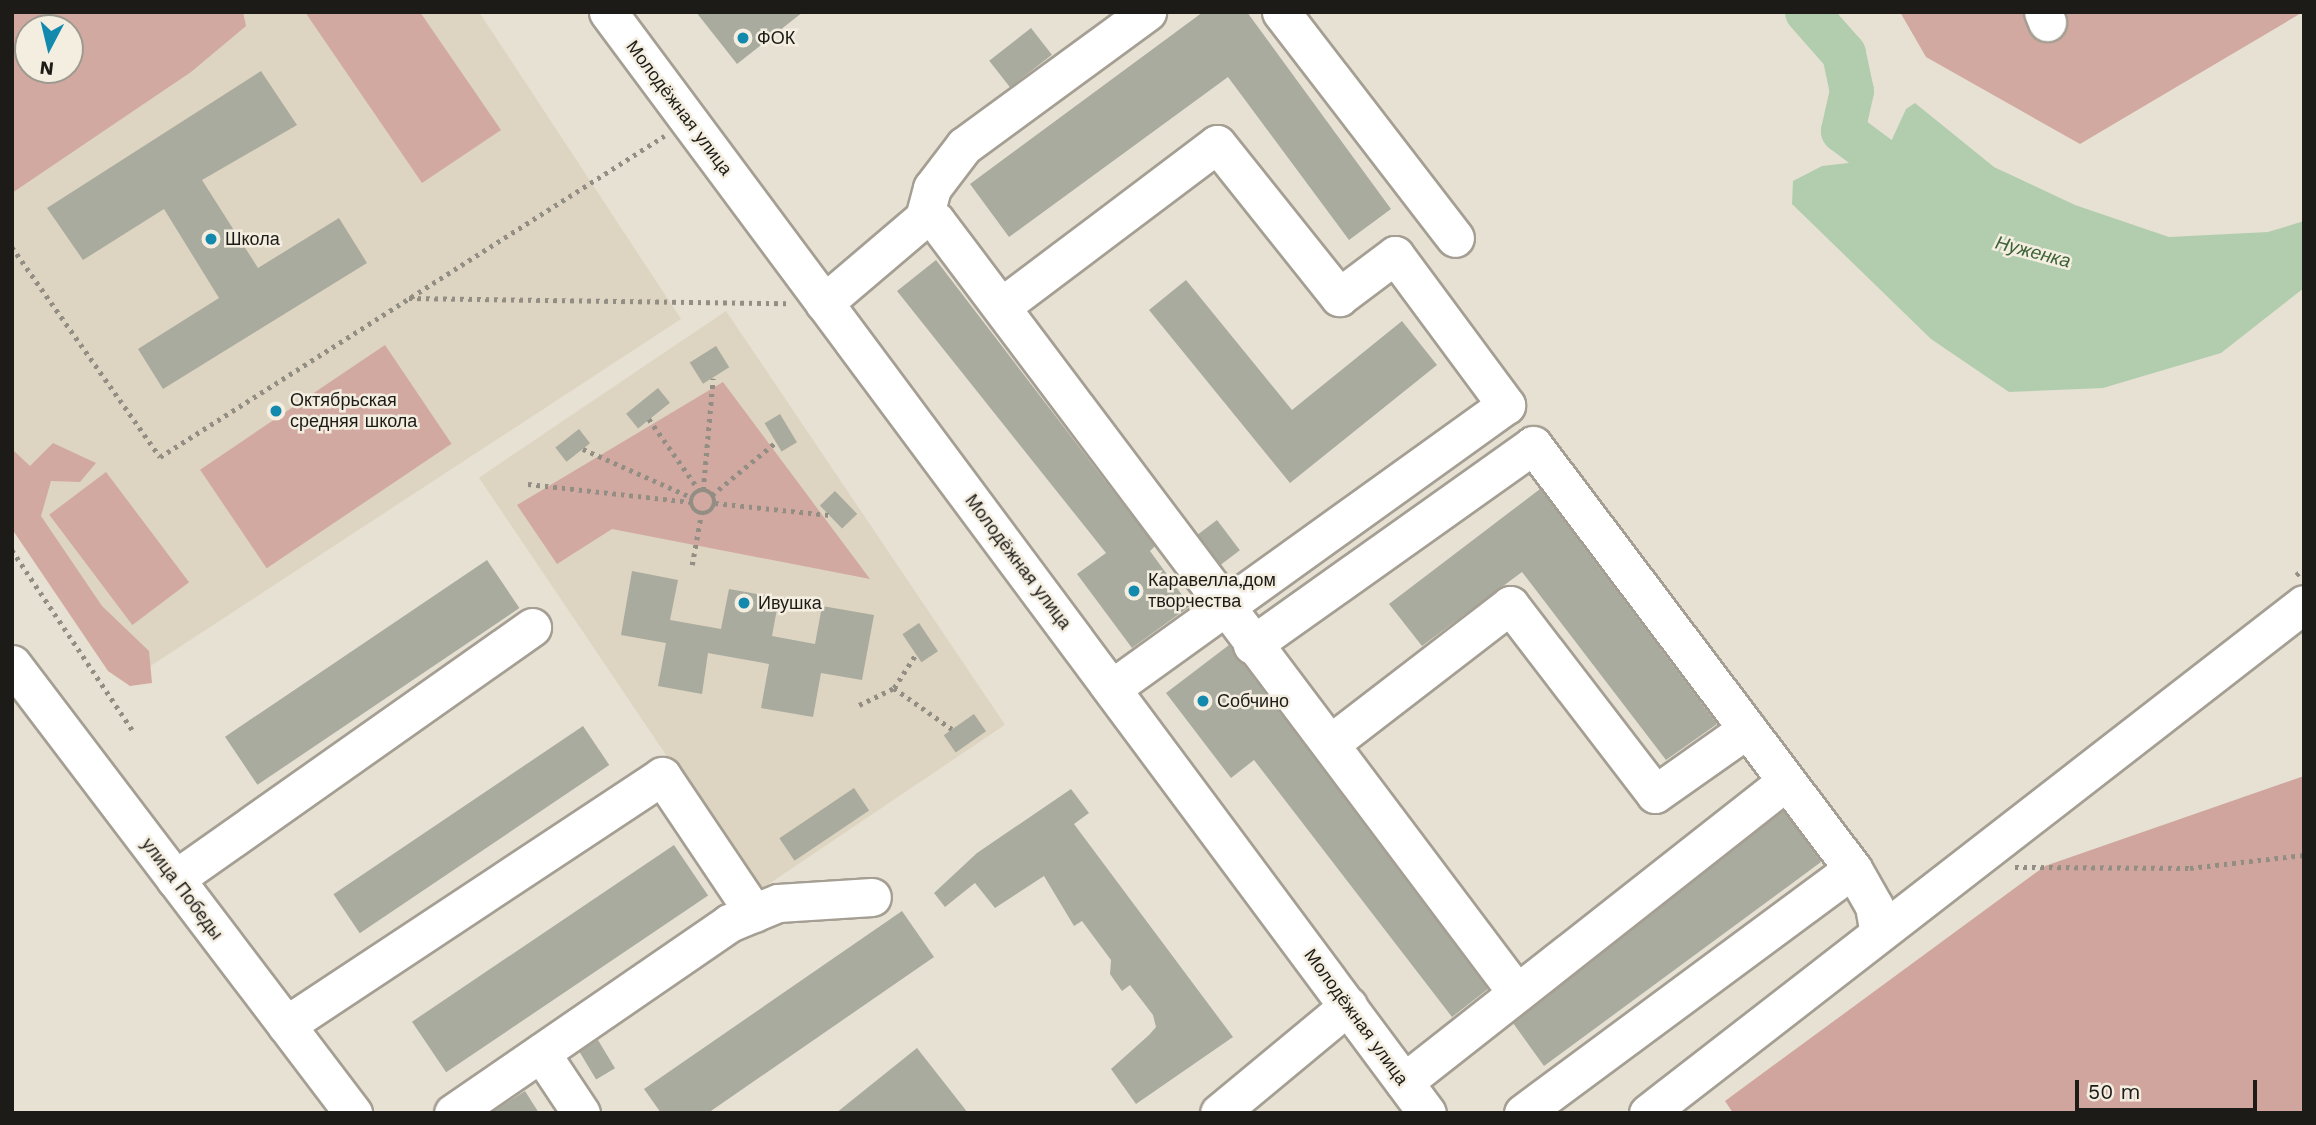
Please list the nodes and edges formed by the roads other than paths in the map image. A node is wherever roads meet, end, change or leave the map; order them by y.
1 (608, 12) edge
2 (1147, 12) edge
3 (1281, 12) edge
4 (924, 218) junction
5 (1455, 238) dead end
6 (824, 303) junction
7 (1002, 306) junction
8 (2304, 604) edge
9 (1220, 605) junction
10 (532, 627) dead end
11 (1252, 645) junction
12 (12, 664) edge
13 (1112, 687) junction
14 (1747, 729) junction
15 (1331, 743) junction
16 (1786, 780) junction
17 (1853, 869) junction
18 (175, 879) junction
19 (872, 897) dead end
20 (754, 913) junction
21 (1878, 929) junction
22 (1517, 993) junction
23 (1348, 1006) junction
24 (286, 1025) junction
25 (541, 1053) junction
26 (1404, 1082) junction
27 (353, 1113) edge
28 (453, 1113) edge
29 (581, 1113) edge
30 (1219, 1113) edge
31 (1427, 1113) edge
32 (1523, 1113) edge
33 (1648, 1113) edge

1 - 6 street, Молодёжная улица
2 - 4 street
3 - 5 street
4 - 6 street
4 - 7 street
6 - 13 street, Молодёжная улица
7 - 9 street
7 - 9 street
8 - 21 street
9 - 11 street
9 - 13 street
10 - 18 street
11 - 14 street
11 - 15 street
12 - 18 street, улица Победы
13 - 23 street, Молодёжная улица
14 - 15 street
14 - 16 street
15 - 22 street
16 - 17 street
16 - 22 street
17 - 21 street
17 - 32 street
18 - 24 street, улица Победы
19 - 20 street
20 - 24 street
20 - 25 street
21 - 33 street
22 - 26 street
23 - 26 street, Молодёжная улица
23 - 30 street
24 - 27 street, улица Победы
25 - 28 street
25 - 29 street
26 - 31 street, Молодёжная улица

